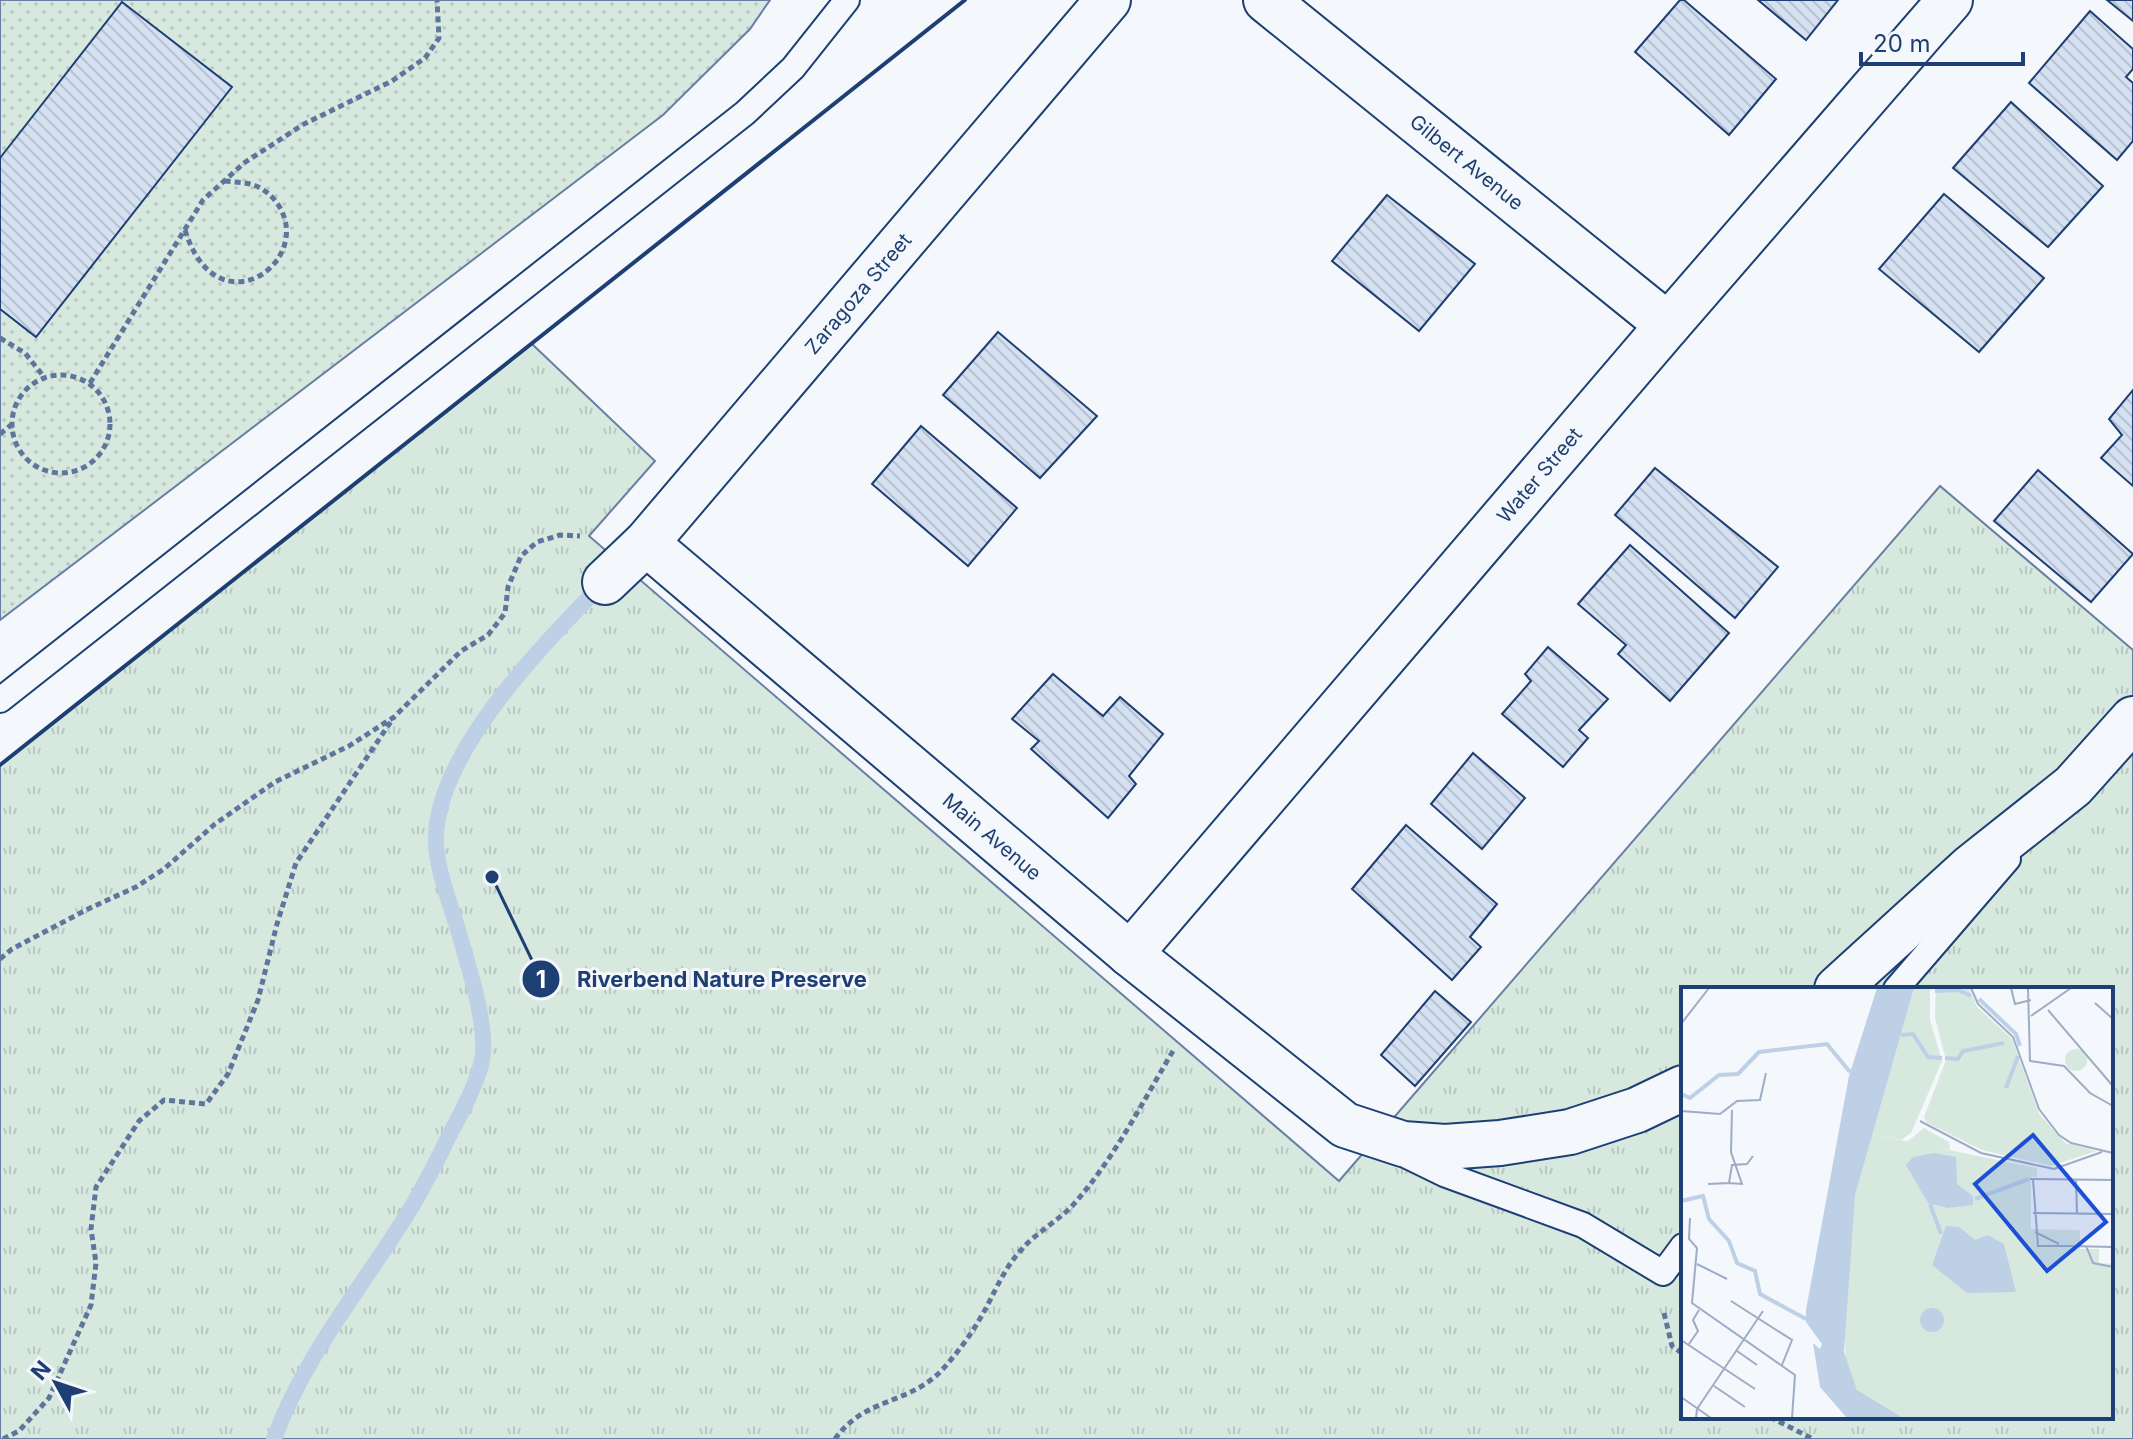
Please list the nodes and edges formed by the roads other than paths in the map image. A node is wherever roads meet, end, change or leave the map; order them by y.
1 (847, 0) edge
2 (1108, 0) edge
3 (1266, 0) edge
4 (1950, 0) edge
5 (1668, 325) junction
6 (646, 543) junction
7 (605, 582) dead end
8 (0, 700) edge
9 (2131, 721) edge
10 (2073, 786) junction
11 (1130, 954) junction
12 (1839, 987) edge
13 (1898, 987) edge
14 (1681, 1089) edge
15 (1345, 1125) junction
16 (1681, 1249) edge

1 - 8 lane
2 - 6 street, Zaragoza Street
3 - 5 street, Gilbert Avenue
4 - 5 street, Water Street
5 - 11 street, Water Street
6 - 7 street, Zaragoza Street
6 - 11 street, Main Avenue
9 - 10 street
10 - 12 street
10 - 13 lane
11 - 15 street, Main Avenue
14 - 15 street
15 - 16 lane

